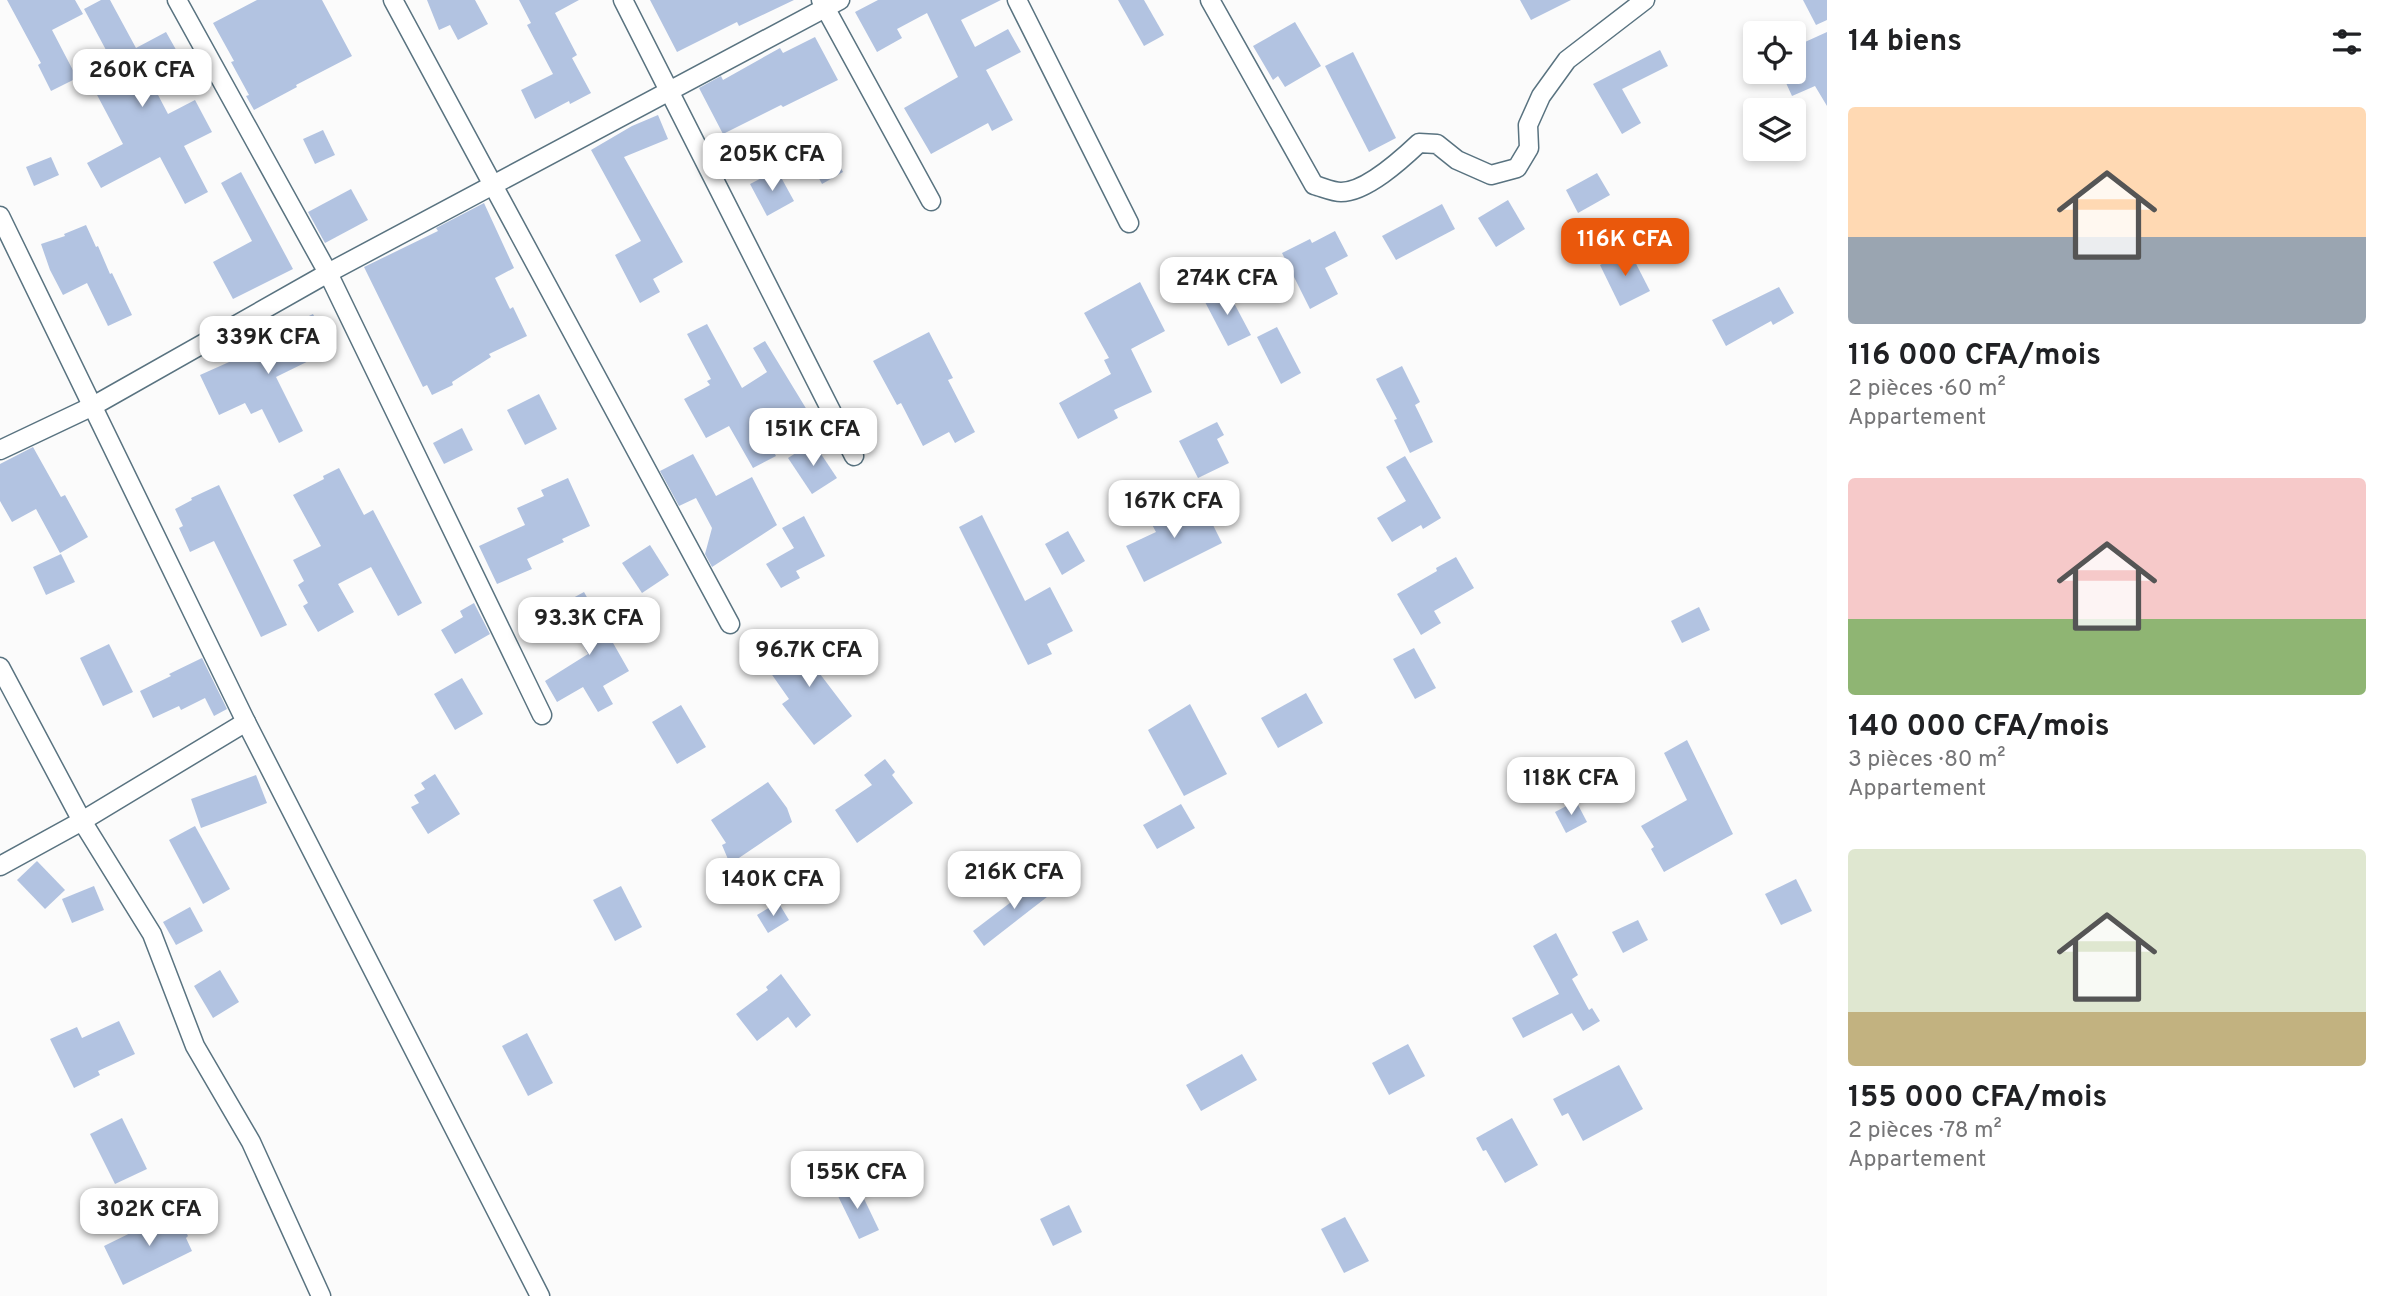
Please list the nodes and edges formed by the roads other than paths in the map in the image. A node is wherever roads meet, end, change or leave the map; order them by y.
1 (177, 0) edge
2 (393, 0) edge
3 (623, 0) edge
4 (1017, 0) edge
5 (1210, 0) edge
6 (1645, 0) edge
7 (829, 3) edge
8 (668, 93) junction
9 (493, 187) junction
10 (931, 201) dead end
11 (0, 216) edge
12 (1129, 223) dead end
13 (328, 273) junction
14 (93, 405) junction
15 (0, 450) edge
16 (854, 456) dead end
17 (730, 624) dead end
18 (0, 667) edge
19 (542, 715) dead end
20 (247, 722) junction
21 (82, 821) junction
22 (0, 866) edge
23 (321, 1296) edge
24 (540, 1296) edge

1 - 13 street
2 - 9 street
3 - 8 street
4 - 12 street
5 - 6 street
7 - 8 street
7 - 10 street
8 - 9 street
8 - 16 street
9 - 13 street
9 - 17 street
11 - 14 street
13 - 14 street
13 - 19 street
14 - 15 street
14 - 20 street
18 - 21 street
20 - 21 street
20 - 24 street
21 - 22 street
21 - 23 street

